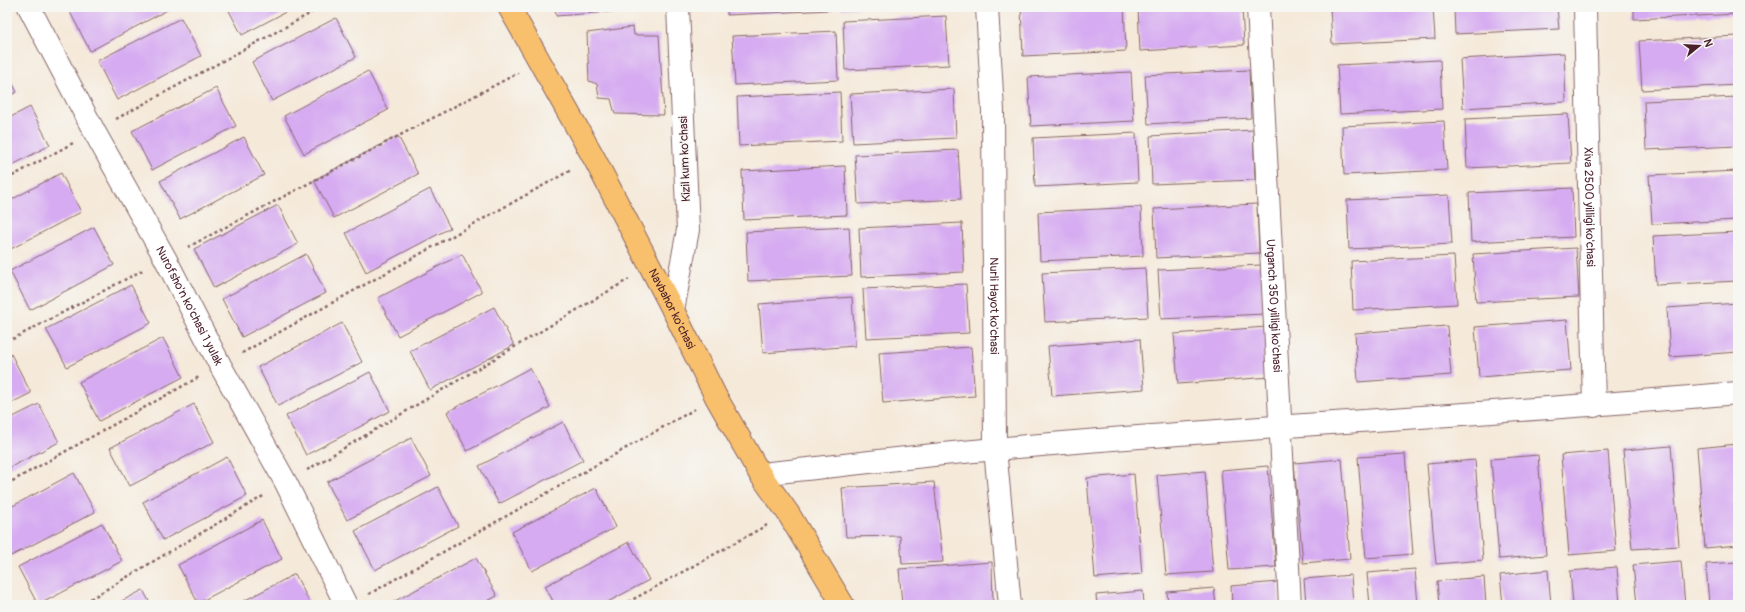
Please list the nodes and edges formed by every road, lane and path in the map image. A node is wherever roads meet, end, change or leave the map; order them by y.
1 (29, 7) edge
2 (322, 7) edge
3 (509, 7) edge
4 (678, 7) edge
5 (986, 7) edge
6 (1258, 7) edge
7 (1585, 7) edge
8 (539, 61) junction
9 (94, 131) junction
10 (594, 158) junction
11 (7, 179) edge
12 (165, 258) junction
13 (650, 267) junction
14 (673, 310) junction
15 (7, 342) edge
16 (220, 365) junction
17 (1738, 393) edge
18 (716, 396) junction
19 (1594, 406) junction
20 (1280, 426) junction
21 (995, 449) junction
22 (760, 474) junction
23 (286, 483) junction
24 (7, 484) edge
25 (788, 513) junction
26 (355, 601) edge
27 (80, 605) edge
28 (623, 605) edge
29 (843, 605) edge
30 (1010, 605) edge
31 (1290, 605) edge

1 - 9 street, Nurofsho'n ko'chasi 1 yulak
2 - 9 path
3 - 8 main road, Navbahor ko'chasi
4 - 14 street, Kizil kum ko'chasi
5 - 21 street, Nurli Hayot ko'chasi
6 - 20 street, Urganch 350 yilligi ko'chasi
7 - 19 street, Xiva 2500 yilligi ko'chasi
8 - 10 main road, Navbahor ko'chasi
8 - 12 path
9 - 11 path
9 - 12 street, Nurofsho'n ko'chasi 1 yulak
10 - 13 main road, Navbahor ko'chasi
10 - 16 path
12 - 15 path
12 - 16 street, Nurofsho'n ko'chasi 1 yulak
13 - 14 main road, Navbahor ko'chasi
13 - 23 path
14 - 18 main road, Navbahor ko'chasi
16 - 23 street, Nurofsho'n ko'chasi 1 yulak
16 - 24 path
17 - 19 street
18 - 22 main road, Navbahor ko'chasi
18 - 26 path
19 - 20 street
20 - 21 street
20 - 31 street, Urganch 350 yilligi ko'chasi
21 - 22 street
21 - 30 street, Nurli Hayot ko'chasi
22 - 25 main road, Navbahor ko'chasi
23 - 26 street, Nurofsho'n ko'chasi 1 yulak
23 - 27 path
25 - 28 path
25 - 29 main road, Navbahor ko'chasi

